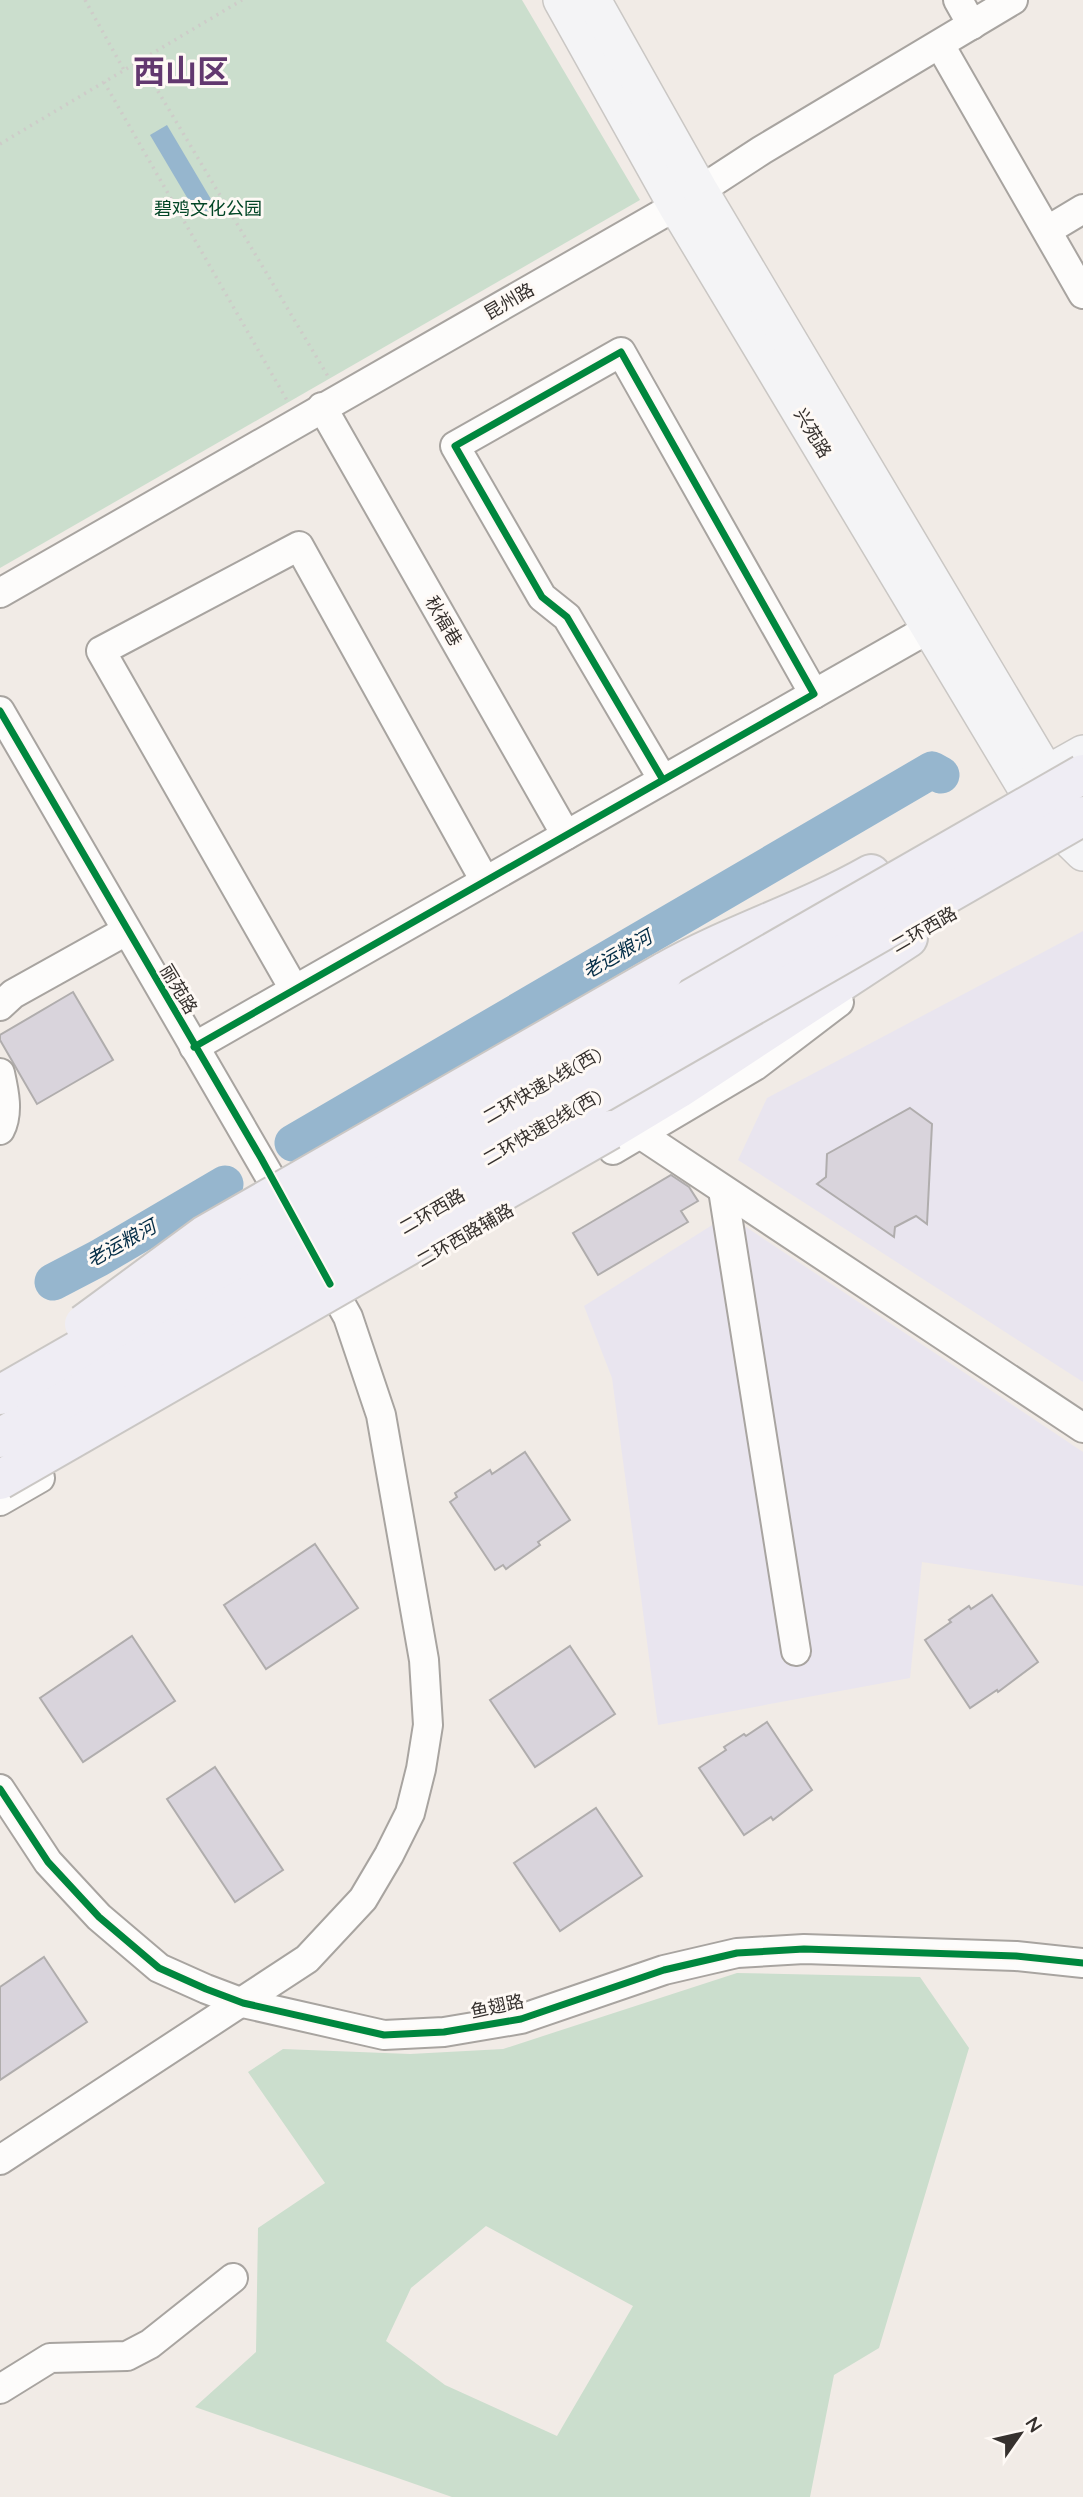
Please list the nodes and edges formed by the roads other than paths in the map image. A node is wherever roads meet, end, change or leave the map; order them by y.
1 (561, 0) edge
2 (593, 0) edge
3 (958, 0) edge
4 (1013, 0) edge
5 (972, 25) junction
6 (940, 44) junction
7 (689, 199) junction
8 (1083, 209) edge
9 (1048, 230) junction
10 (1083, 294) edge
11 (321, 408) junction
12 (0, 593) edge
13 (930, 628) junction
14 (814, 694) junction
15 (0, 711) edge
16 (1083, 753) edge
17 (1052, 778) edge
18 (663, 780) junction
19 (566, 835) junction
20 (1081, 839) edge
21 (871, 874) junction
22 (485, 881) junction
23 (126, 931) junction
24 (908, 938) junction
25 (294, 989) junction
26 (0, 1006) edge
27 (194, 1047) junction
28 (0, 1073) edge
29 (0, 1130) edge
30 (625, 1132) junction
31 (723, 1190) junction
32 (288, 1209) junction
33 (332, 1288) junction
34 (0, 1374) edge
35 (0, 1385) edge
36 (0, 1395) edge
37 (1083, 1428) edge
38 (0, 1438) edge
39 (0, 1459) edge
40 (0, 1480) edge
41 (0, 1501) edge
42 (796, 1651) dead end
43 (0, 1788) edge
44 (1083, 1963) edge
45 (243, 2003) junction
46 (0, 2160) edge
47 (233, 2278) dead end
48 (0, 2389) edge

1 - 7 main road, 兴苑路
2 - 7 main road, 兴苑路
3 - 5 street
4 - 5 street, 昆州路
5 - 6 street, 昆州路
6 - 7 street, 昆州路
6 - 9 street
7 - 11 street, 昆州路
7 - 13 main road, 兴苑路
7 - 17 main road, 兴苑路
8 - 9 street
9 - 10 street
11 - 12 street, 昆州路
11 - 19 street, 秋福巷
13 - 14 street
13 - 17 main road, 兴苑路
14 - 18 street
14 - 18 street
15 - 23 street, 丽苑路
16 - 17 main road
17 - 20 main road, 兴苑路
17 - 21 main road
17 - 36 highway, 二环快速A线(西), bridge
18 - 19 street
19 - 22 street
20 - 24 main road, 二环西路
20 - 38 highway, 二环快速B线(西), bridge
21 - 32 main road
21 - 35 highway, bridge
22 - 25 street
22 - 25 street
23 - 26 street
23 - 27 street, 丽苑路
24 - 30 highway
24 - 33 main road, 二环西路
25 - 27 street
27 - 32 street, 丽苑路
28 - 29 street
30 - 31 street
30 - 33 street, 二环西路辅路
30 - 40 highway, bridge
31 - 37 street
31 - 42 street
32 - 33 street, 丽苑路
32 - 34 main road
33 - 39 main road, 二环西路
33 - 41 street, 二环西路辅路
33 - 45 street, 丽苑路
43 - 45 street, 鱼翅路
44 - 45 street, 鱼翅路
45 - 46 street, 丽苑路
47 - 48 street

